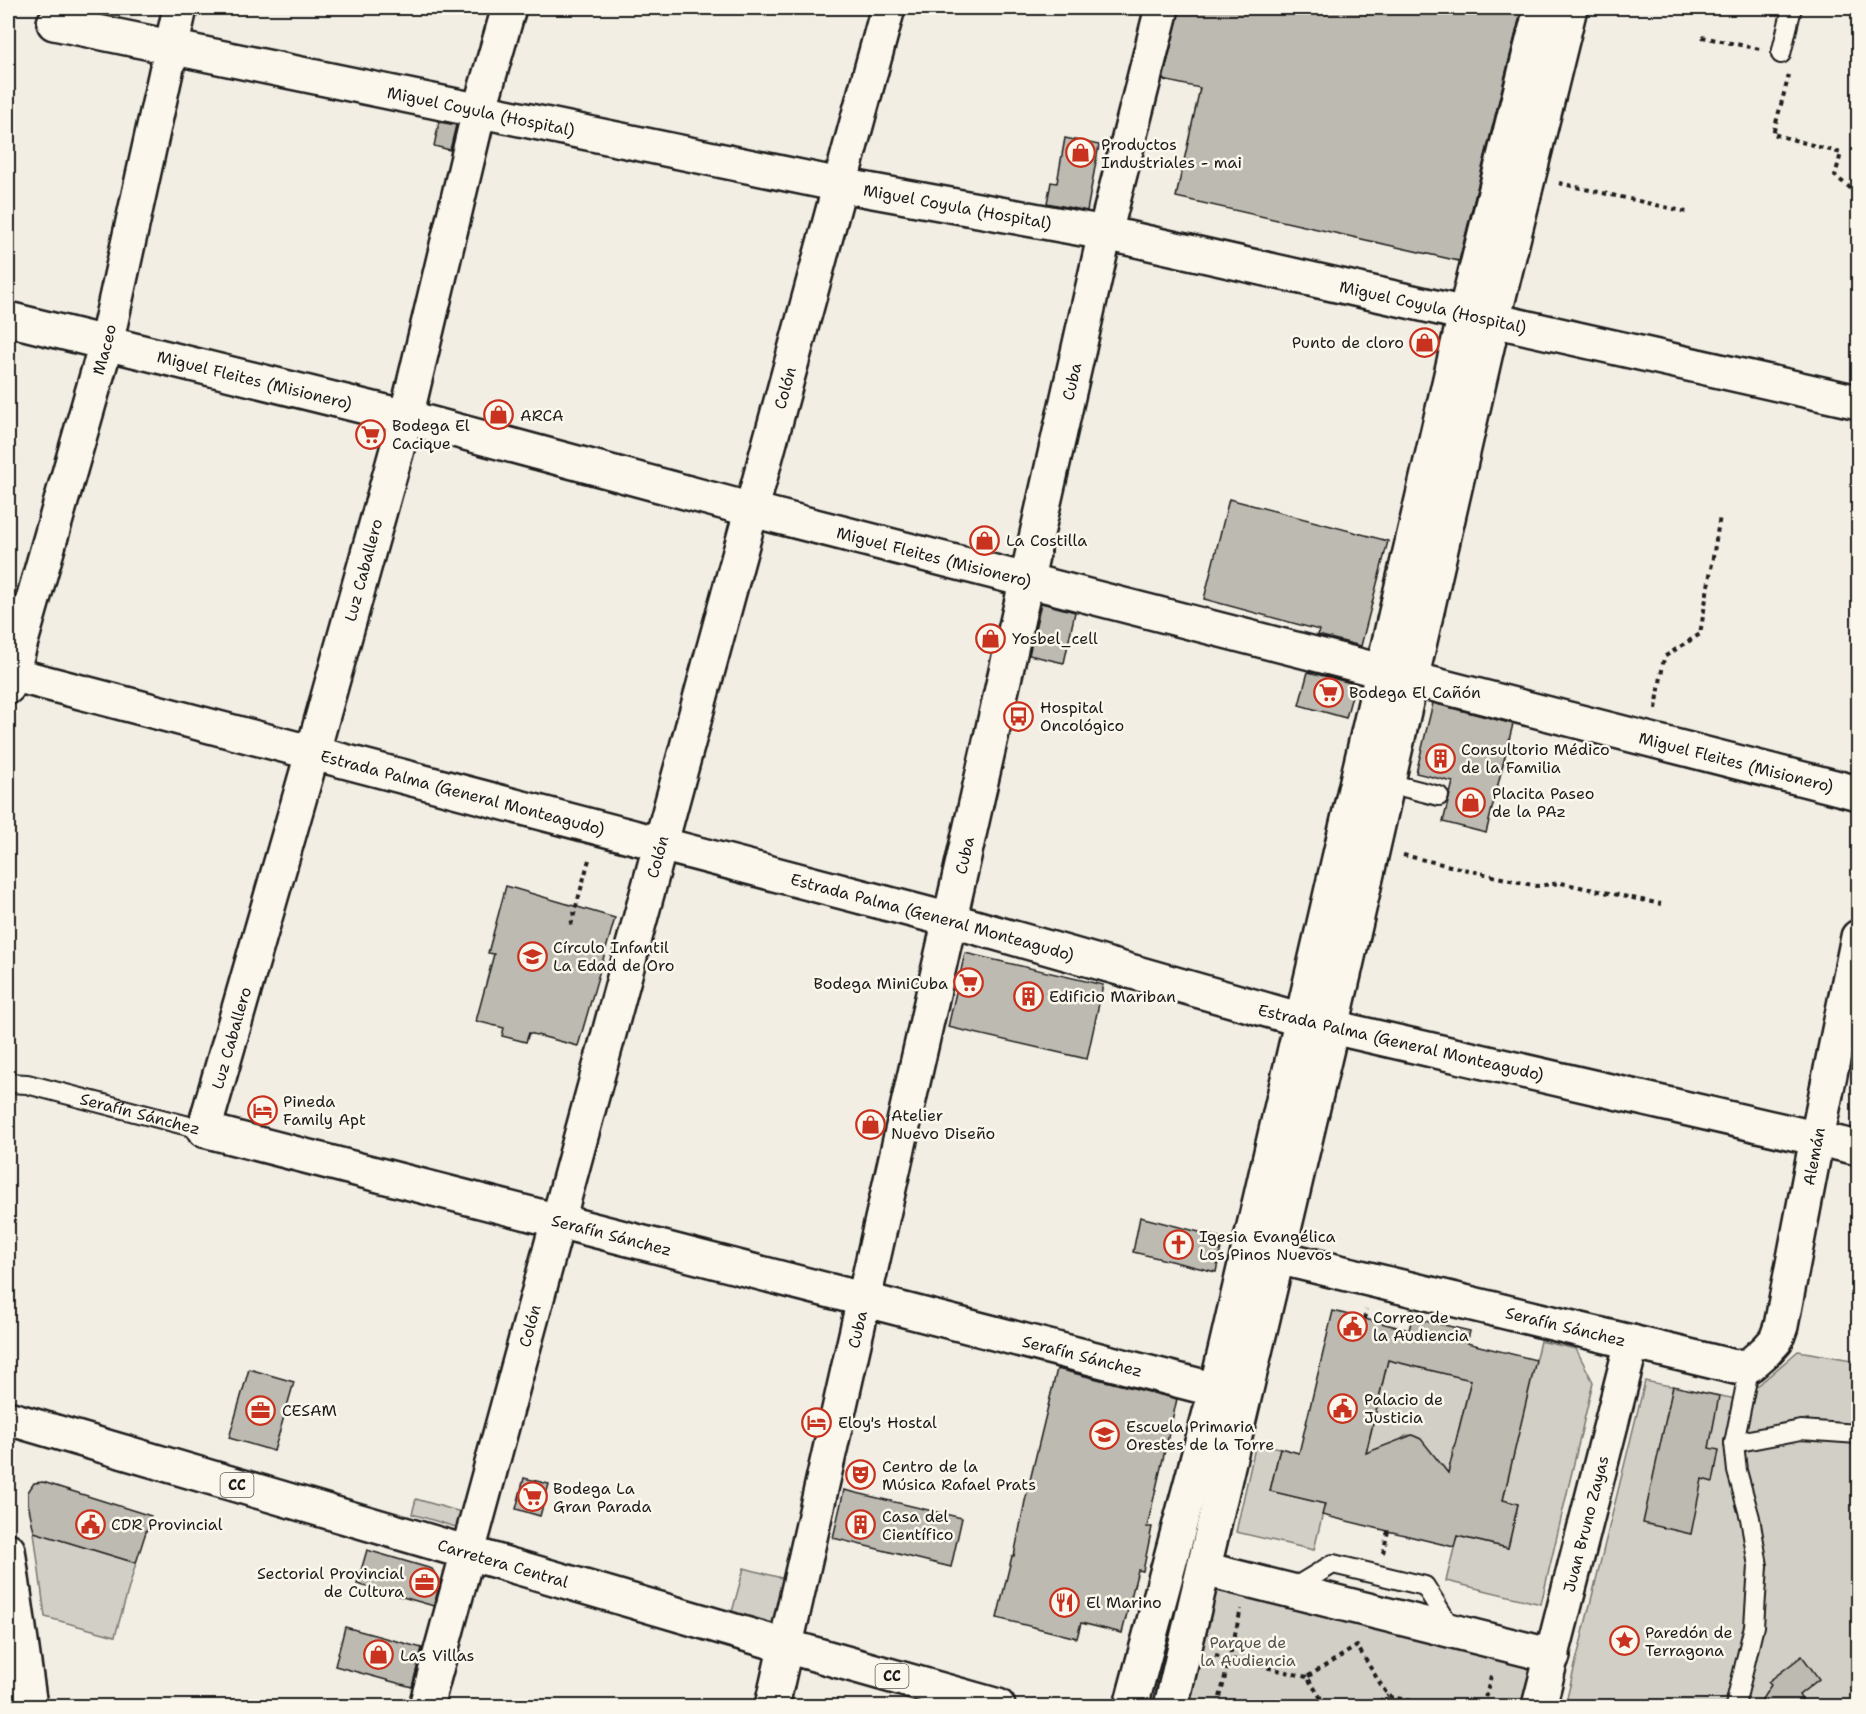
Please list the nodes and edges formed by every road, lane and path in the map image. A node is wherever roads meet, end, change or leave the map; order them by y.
1 (180, 8) edge
2 (509, 8) edge
3 (888, 8) edge
4 (1162, 8) edge
5 (1541, 8) edge
6 (1570, 8) edge
7 (1792, 8) edge
8 (54, 23) dead end
9 (1702, 37) dead end
10 (171, 46) junction
11 (1781, 54) junction
12 (479, 111) junction
13 (1529, 176) junction
14 (840, 185) junction
15 (1858, 194) edge
16 (1687, 212) dead end
17 (1105, 233) junction
18 (1479, 317) junction
19 (8, 319) edge
20 (106, 344) junction
21 (1858, 402) edge
22 (406, 417) junction
23 (752, 510) junction
24 (1720, 516) dead end
25 (1026, 580) junction
26 (1397, 675) junction
27 (9, 678) edge
28 (1650, 740) junction
29 (313, 751) junction
30 (1388, 783) junction
31 (1858, 793) edge
32 (1438, 796) dead end
33 (599, 827) junction
34 (661, 844) junction
35 (1373, 848) junction
36 (1661, 904) dead end
37 (950, 920) junction
38 (571, 925) dead end
39 (1858, 937) edge
40 (1317, 1024) junction
41 (8, 1083) edge
42 (204, 1130) junction
43 (1817, 1138) junction
44 (1858, 1148) edge
45 (559, 1220) junction
46 (1277, 1257) junction
47 (864, 1299) junction
48 (1632, 1342) junction
49 (1750, 1365) junction
50 (1216, 1390) junction
51 (8, 1418) edge
52 (1858, 1434) edge
53 (1734, 1443) junction
54 (8, 1550) edge
55 (467, 1553) junction
56 (1204, 1569) junction
57 (1244, 1600) dead end
58 (786, 1647) junction
59 (1208, 1653) dead end
60 (1553, 1656) junction
61 (1230, 1658) junction
62 (1495, 1661) dead end
63 (1307, 1677) junction
64 (1388, 1696) junction
65 (30, 1707) edge
66 (426, 1707) edge
67 (772, 1707) edge
68 (998, 1707) edge
69 (1131, 1707) edge
70 (1171, 1707) edge
71 (1218, 1707) edge
72 (1326, 1707) edge
73 (1371, 1707) edge
74 (1433, 1707) edge
75 (1484, 1707) edge
76 (1539, 1707) edge
77 (1735, 1707) edge

1 - 10 street, Maceo
2 - 12 street, Luz Caballero
3 - 14 street, Colón
4 - 17 street, Cuba
5 - 18 street
6 - 13 street
7 - 11 lane
8 - 10 street, Miguel Coyula (Hospital)
9 - 11 path
10 - 12 street, Miguel Coyula (Hospital)
10 - 20 street, Maceo
11 - 15 path
12 - 14 street, Miguel Coyula (Hospital)
12 - 22 street, Luz Caballero
13 - 16 path
13 - 18 street
14 - 17 street, Miguel Coyula (Hospital)
14 - 23 street, Colón
17 - 18 street, Miguel Coyula (Hospital)
17 - 25 street, Cuba
18 - 21 street, Miguel Coyula (Hospital)
18 - 26 street
19 - 20 street, Miguel Fleites (Misionero)
20 - 22 street, Miguel Fleites (Misionero)
20 - 27 street, Maceo
22 - 23 street, Miguel Fleites (Misionero)
22 - 29 street, Luz Caballero
23 - 25 street, Miguel Fleites (Misionero)
23 - 34 street, Colón
24 - 28 path
25 - 26 street, Miguel Fleites (Misionero)
25 - 37 street, Cuba
26 - 28 street, Miguel Fleites (Misionero)
26 - 30 street
26 - 40 street
27 - 29 street, Estrada Palma (General Monteagudo)
28 - 31 street, Miguel Fleites (Misionero)
29 - 33 street, Estrada Palma (General Monteagudo)
29 - 42 street, Luz Caballero
30 - 32 lane
30 - 35 street
33 - 34 street, Estrada Palma (General Monteagudo)
33 - 38 path
34 - 37 street, Estrada Palma (General Monteagudo)
34 - 45 street, Colón
35 - 36 path
35 - 40 street
37 - 40 street, Estrada Palma (General Monteagudo)
37 - 47 street, Cuba
39 - 43 street, Alemán
40 - 43 street, Estrada Palma (General Monteagudo)
40 - 46 street
40 - 50 street
41 - 42 lane, Serafín Sánchez
42 - 45 street, Serafín Sánchez
43 - 44 street, Estrada Palma (General Monteagudo)
43 - 49 street, Alemán
45 - 47 street, Serafín Sánchez
45 - 55 street, Colón
46 - 48 street, Serafín Sánchez
46 - 56 street
47 - 50 street, Serafín Sánchez
47 - 58 street, Cuba
48 - 49 street, Serafín Sánchez
48 - 60 street, Juan Bruno Zayas
49 - 53 lane
50 - 69 street
51 - 55 street, Carretera Central / CC
52 - 53 lane
53 - 77 lane
54 - 65 street
55 - 58 street, Carretera Central / CC
55 - 66 street, Colón
56 - 60 street
56 - 70 street
57 - 61 path
58 - 67 street, Cuba
58 - 68 street, Carretera Central / CC
59 - 61 path
60 - 76 street, Juan Bruno Zayas
61 - 63 path
61 - 71 path
62 - 75 path
63 - 64 path
63 - 72 path
64 - 73 path
64 - 74 path

